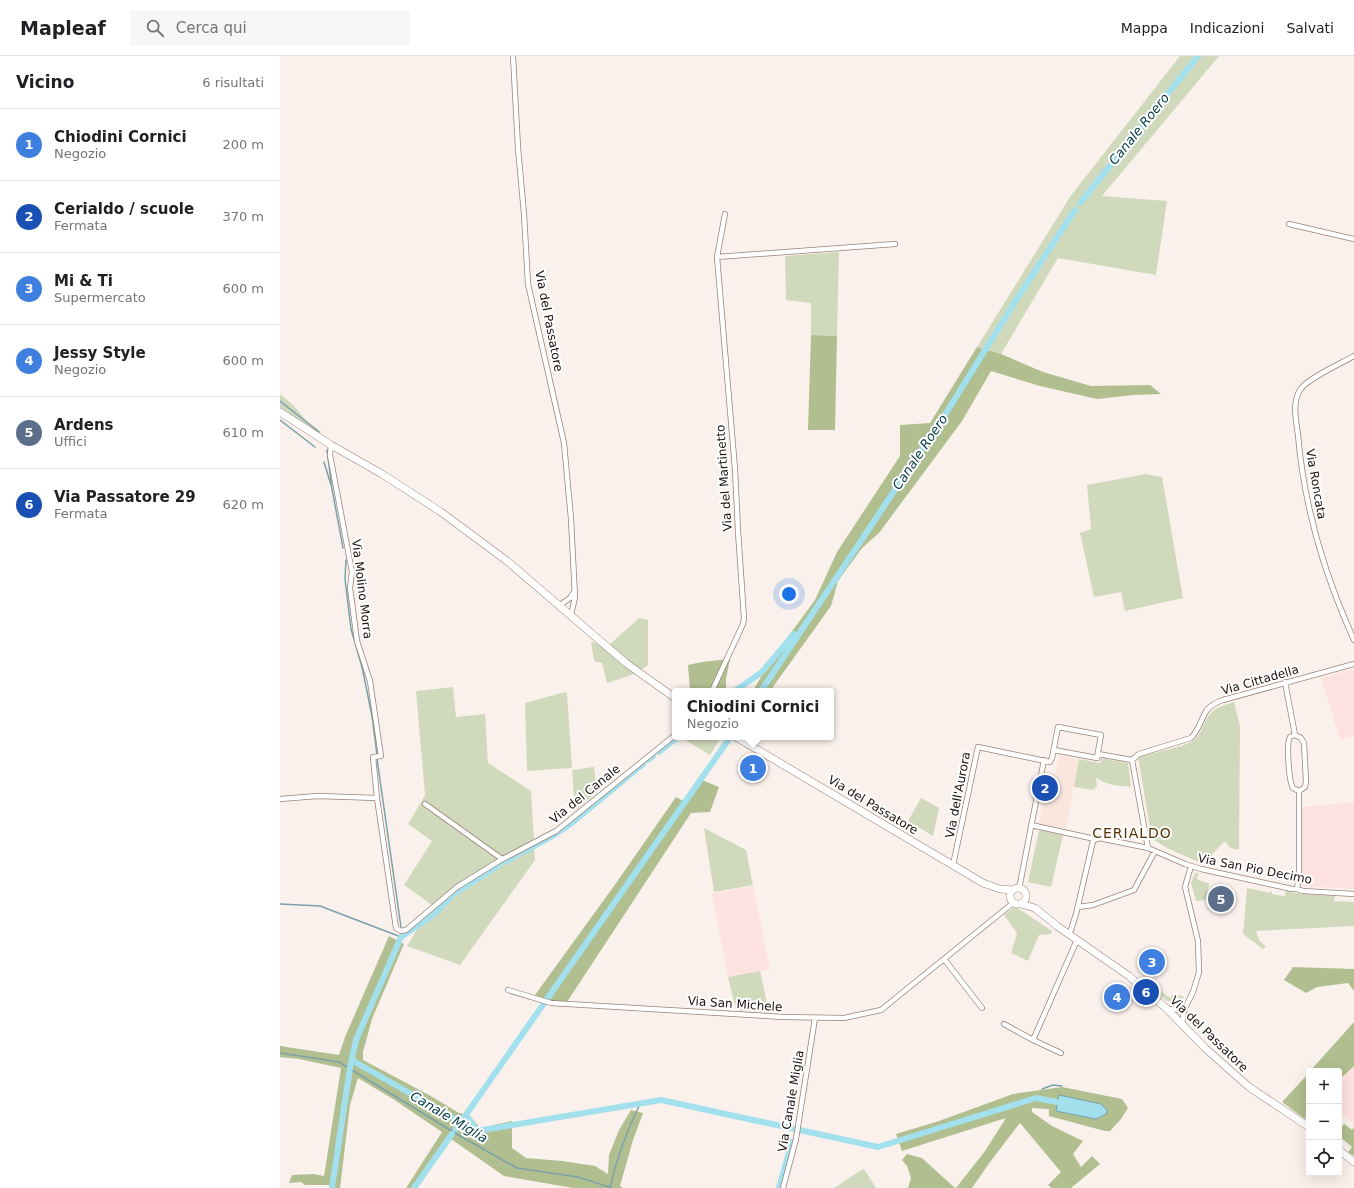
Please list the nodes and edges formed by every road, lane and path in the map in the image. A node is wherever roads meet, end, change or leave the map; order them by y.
1 (513, 56) edge
2 (725, 214) dead end
3 (1289, 224) dead end
4 (1354, 239) edge
5 (895, 244) dead end
6 (717, 257) junction
7 (1354, 356) edge
8 (280, 412) edge
9 (331, 445) junction
10 (575, 590) junction
11 (560, 606) junction
12 (571, 616) junction
13 (1354, 640) edge
14 (1354, 664) edge
15 (1285, 682) junction
16 (713, 688) edge
17 (672, 696) edge
18 (1295, 735) junction
19 (672, 737) edge
20 (741, 740) edge
21 (1054, 750) junction
22 (1098, 754) junction
23 (1044, 760) junction
24 (1132, 760) junction
25 (1299, 791) junction
26 (377, 798) junction
27 (280, 799) edge
28 (425, 804) dead end
29 (1031, 825) junction
30 (1095, 839) junction
31 (1148, 848) junction
32 (1156, 851) junction
33 (502, 859) junction
34 (953, 865) junction
35 (1191, 866) junction
36 (1000, 889) junction
37 (1015, 889) junction
38 (1296, 889) junction
39 (1354, 894) edge
40 (1026, 897) junction
41 (1012, 900) junction
42 (1021, 904) junction
43 (1078, 906) junction
44 (1035, 908) junction
45 (406, 930) joint
46 (1068, 934) junction
47 (1077, 940) junction
48 (944, 959) junction
49 (508, 990) dead end
50 (982, 1008) dead end
51 (1167, 1009) junction
52 (1184, 1010) junction
53 (815, 1018) junction
54 (1004, 1024) dead end
55 (1182, 1025) junction
56 (1033, 1040) junction
57 (1061, 1053) dead end
58 (1306, 1125) edge
59 (1342, 1152) edge
60 (1354, 1162) edge
61 (784, 1188) edge

1 - 10 street, Via del Passatore
2 - 6 street, Via del Martinetto
3 - 4 street
5 - 6 street
6 - 16 street, Via del Martinetto
7 - 13 street, Via Roncata
8 - 9 street
9 - 11 street
9 - 26 street, Via Molino Morra
10 - 11 street
10 - 12 street, Via del Passatore
11 - 12 street
12 - 17 street
14 - 15 street, Via Cittadella
15 - 18 street
15 - 24 street, Via Cittadella
18 - 25 street
18 - 25 street
19 - 33 street, Via del Canale
20 - 34 street, Via del Passatore
21 - 22 street
21 - 22 street
21 - 23 street
22 - 24 street
23 - 29 street
23 - 34 street, Via dell'Aurora
24 - 31 street
25 - 38 street
26 - 27 street
26 - 45 street, Via Molino Morra
28 - 33 street
29 - 30 street, Via San Pio Decimo
29 - 37 street
30 - 31 street, Via San Pio Decimo
30 - 43 street
31 - 32 street, Via San Pio Decimo
32 - 35 street, Via San Pio Decimo
32 - 43 street
33 - 45 street, Via del Canale
34 - 36 street, Via del Passatore
35 - 38 street, Via San Pio Decimo
35 - 52 street
36 - 37 street, Via del Passatore
36 - 41 street, Via del Passatore
37 - 40 street
37 - 41 street
38 - 39 street, Via San Pio Decimo
40 - 42 street
40 - 44 street, Via del Passatore
41 - 42 street
41 - 48 street, Via San Michele
42 - 44 street, Via del Passatore
43 - 46 street
44 - 46 street, Via del Passatore
46 - 47 street, Via del Passatore
47 - 51 street, Via del Passatore
47 - 56 street
48 - 50 street
48 - 53 street, Via San Michele
49 - 53 street, Via San Michele
51 - 52 street
51 - 55 street, Via del Passatore
52 - 55 street
53 - 61 street, Via Canale Miglia
54 - 56 street
55 - 58 street, Via del Passatore
56 - 57 street
59 - 60 street

